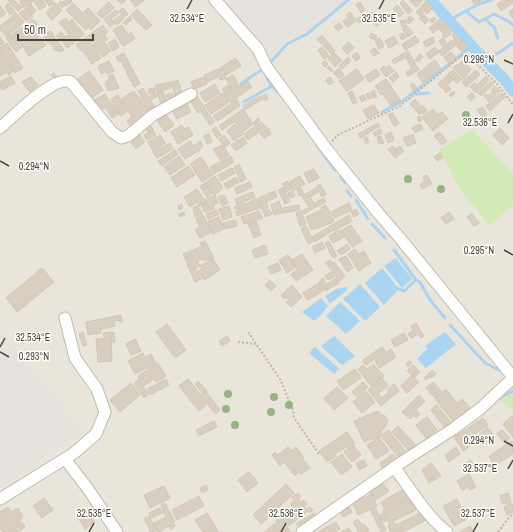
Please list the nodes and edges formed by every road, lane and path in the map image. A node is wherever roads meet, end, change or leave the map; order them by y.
1 (215, 0) edge
2 (191, 94) dead end
3 (513, 105) edge
4 (0, 128) edge
5 (325, 147) junction
6 (65, 318) dead end
7 (248, 332) dead end
8 (238, 342) dead end
9 (257, 344) junction
10 (513, 377) edge
11 (319, 454) dead end
12 (65, 459) junction
13 (394, 467) junction
14 (0, 499) edge
15 (513, 515) edge
16 (117, 532) edge
17 (302, 532) edge
18 (447, 532) edge
19 (498, 532) edge

1 - 5 street
2 - 4 street
3 - 5 path
5 - 10 street
6 - 12 street
7 - 9 path
8 - 9 path
9 - 11 path
10 - 13 street
12 - 14 street
12 - 16 street
13 - 17 street
13 - 18 street
15 - 19 path

